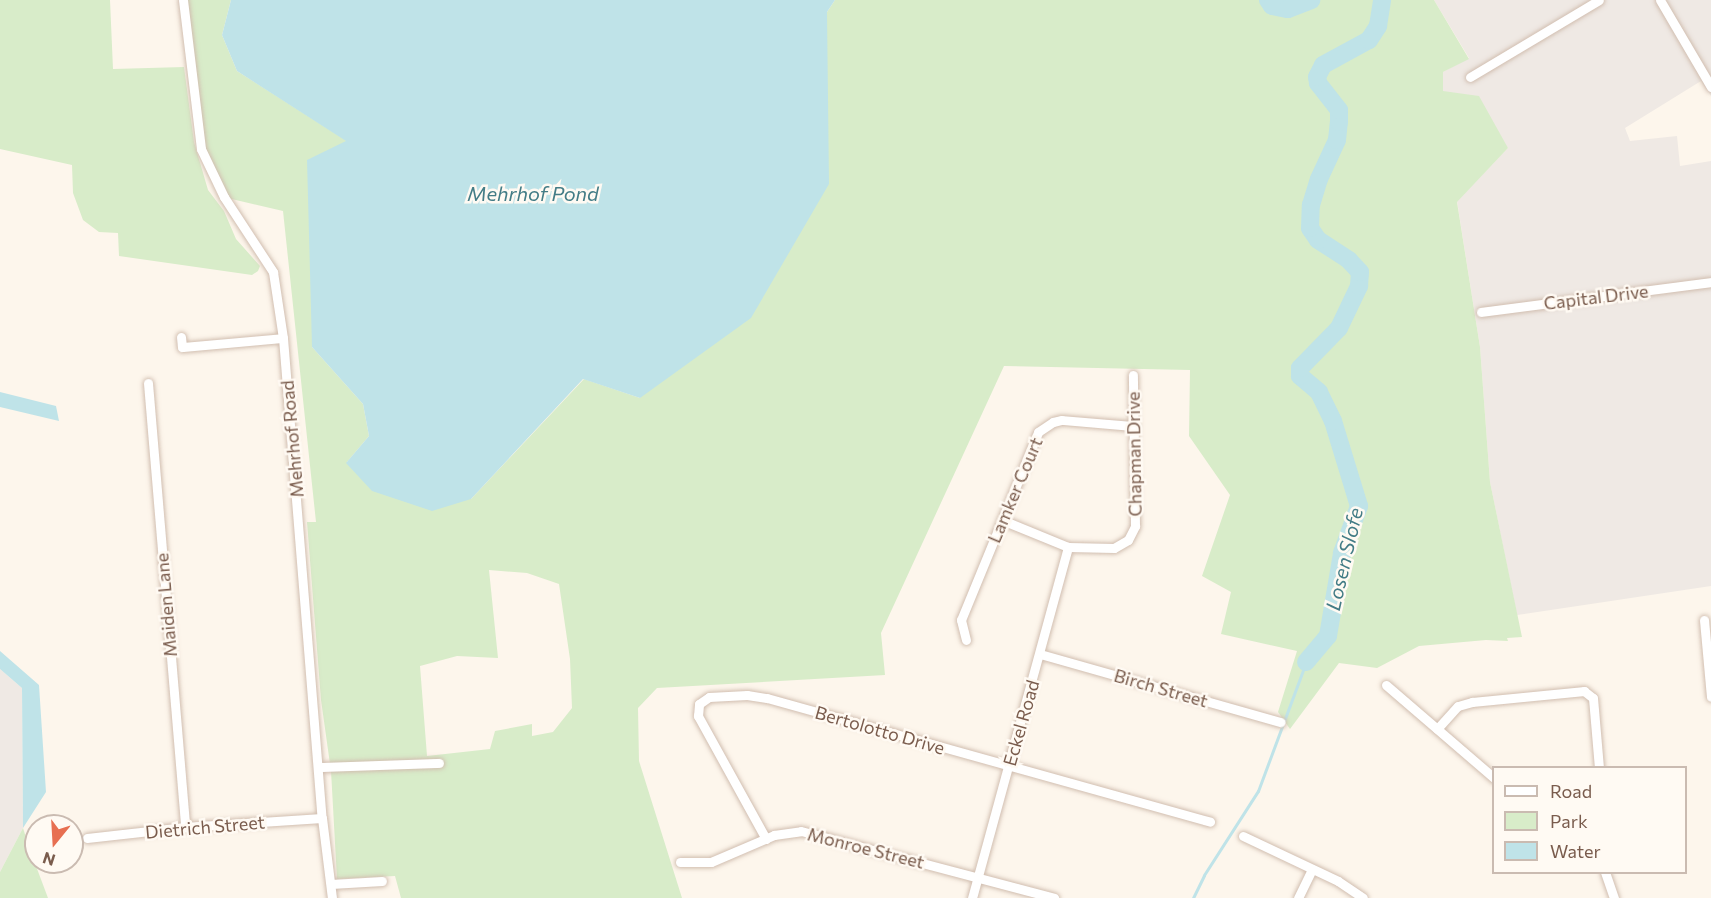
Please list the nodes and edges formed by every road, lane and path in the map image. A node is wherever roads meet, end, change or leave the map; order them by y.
1 (183, 0) edge
2 (1599, 0) edge
3 (1660, 0) edge
4 (1470, 77) dead end
5 (1711, 87) edge
6 (1711, 282) edge
7 (1481, 312) dead end
8 (181, 337) dead end
9 (283, 338) junction
10 (1133, 375) dead end
11 (148, 383) dead end
12 (1134, 426) junction
13 (1002, 520) junction
14 (1068, 547) junction
15 (1704, 620) dead end
16 (966, 640) dead end
17 (1041, 654) junction
18 (1386, 685) dead end
19 (1711, 697) edge
20 (1281, 722) dead end
21 (1437, 729) junction
22 (439, 763) dead end
23 (1009, 766) junction
24 (1599, 766) edge
25 (319, 767) junction
26 (1492, 776) edge
27 (322, 818) junction
28 (1210, 822) dead end
29 (185, 827) junction
30 (1243, 836) dead end
31 (87, 838) dead end
32 (766, 839) junction
33 (680, 862) dead end
34 (1312, 869) junction
35 (1603, 874) edge
36 (978, 877) junction
37 (382, 881) dead end
38 (331, 884) junction
39 (1612, 893) edge
40 (332, 898) edge
41 (972, 898) edge
42 (1054, 898) edge
43 (1298, 898) edge
44 (1363, 898) edge

1 - 9 street, Mehrhof Road
2 - 4 street
3 - 5 street
6 - 7 street, Capital Drive
8 - 9 street
9 - 25 street, Mehrhof Road
10 - 12 street, Chapman Drive
11 - 29 street, Maiden Lane
12 - 13 street, Lamker Court
12 - 14 street, Chapman Drive
13 - 14 street, Chapman Drive
13 - 16 street, Lamker Court
14 - 17 street, Eckel Road
15 - 19 street
17 - 20 street, Birch Street
17 - 23 street, Eckel Road
18 - 21 street
21 - 24 street
21 - 26 street
22 - 25 street
23 - 28 street, Bertolotto Drive
23 - 32 street, Bertolotto Drive
23 - 36 street, Eckel Road
25 - 27 street, Mehrhof Road
27 - 29 street, Dietrich Street
27 - 38 street, Mehrhof Road
29 - 31 street, Dietrich Street
30 - 34 street
32 - 33 street, Monroe Street
32 - 36 street, Monroe Street
34 - 43 street
34 - 44 street
35 - 39 street
36 - 41 street, Eckel Road
36 - 42 street, Monroe Street
37 - 38 street
38 - 40 street, Mehrhof Road

